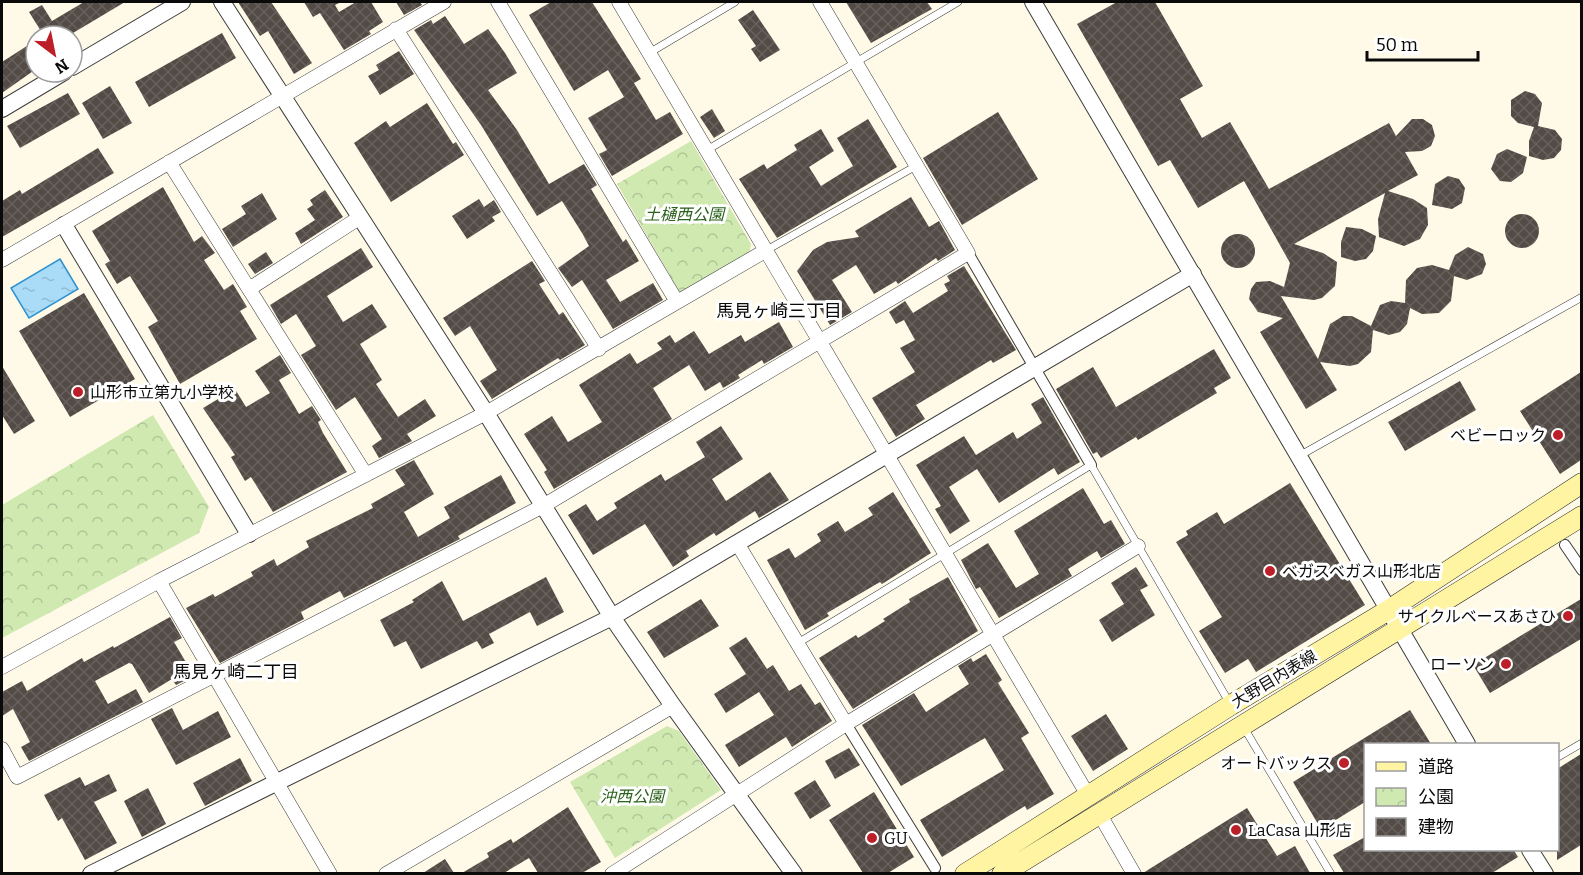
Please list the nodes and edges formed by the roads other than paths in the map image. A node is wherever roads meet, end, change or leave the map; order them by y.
1 (182, 2) edge
2 (222, 2) edge
3 (444, 2) edge
4 (498, 2) edge
5 (619, 2) edge
6 (735, 2) edge
7 (820, 2) edge
8 (958, 2) edge
9 (1033, 2) edge
10 (396, 29) junction
11 (649, 53) junction
12 (84, 60) edge
13 (856, 61) junction
14 (44, 84) edge
15 (281, 96) junction
16 (2, 109) edge
17 (706, 150) junction
18 (169, 162) junction
19 (916, 166) junction
20 (359, 218) junction
21 (64, 225) junction
22 (765, 251) junction
23 (968, 253) junction
24 (2, 260) edge
25 (1193, 274) junction
26 (249, 289) junction
27 (1581, 297) edge
28 (677, 302) junction
29 (819, 343) junction
30 (599, 349) junction
31 (1035, 367) junction
32 (486, 413) junction
33 (887, 454) junction
34 (1298, 456) junction
35 (1091, 465) junction
36 (366, 475) junction
37 (1581, 483) edge
38 (543, 506) junction
39 (1581, 516) edge
40 (249, 534) junction
41 (737, 543) junction
42 (1565, 545) dead end
43 (1138, 546) junction
44 (945, 553) junction
45 (1581, 570) edge
46 (159, 581) junction
47 (1387, 611) junction
48 (612, 617) junction
49 (1398, 628) junction
50 (993, 634) junction
51 (798, 643) junction
52 (2, 667) edge
53 (216, 676) junction
54 (1231, 705) junction
55 (673, 706) junction
56 (846, 724) junction
57 (1242, 724) junction
58 (1466, 743) edge
59 (1581, 743) edge
60 (2, 750) edge
61 (1559, 756) edge
62 (277, 783) junction
63 (736, 794) junction
64 (1094, 805) junction
65 (1531, 851) edge
66 (935, 868) dead end
67 (91, 873) edge
68 (330, 873) edge
69 (386, 873) edge
70 (612, 873) edge
71 (794, 873) edge
72 (965, 873) edge
73 (1002, 873) edge
74 (1134, 873) edge
75 (1330, 873) edge
76 (1545, 873) edge

1 - 12 street
2 - 15 street
3 - 10 street
4 - 28 street
5 - 11 street
6 - 11 lane
7 - 13 street
8 - 13 lane
9 - 25 street
10 - 15 street
10 - 30 street
11 - 17 street
13 - 17 lane
13 - 19 street
14 - 16 street
15 - 18 street
15 - 20 street
17 - 22 street
18 - 21 street
18 - 26 street
19 - 22 lane
19 - 23 street
20 - 26 street
20 - 32 street
21 - 24 street
21 - 40 street
22 - 28 street
22 - 29 street
23 - 29 street
23 - 31 street
25 - 31 street
25 - 34 street
26 - 36 street
27 - 34 lane
28 - 30 street
29 - 33 street
29 - 38 street
30 - 32 street
31 - 33 street
31 - 35 street
32 - 36 street
32 - 38 street
33 - 41 street
33 - 44 street
34 - 47 street
35 - 43 lane
35 - 44 lane
36 - 40 street
37 - 47 main road, 大野目内表線
38 - 48 street
38 - 53 street
39 - 49 main road, 大野目内表線
40 - 46 street
41 - 48 street
41 - 51 street
42 - 45 street
43 - 50 street
43 - 54 lane
44 - 50 street
44 - 51 lane
46 - 52 street
46 - 53 street
47 - 49 street
47 - 54 main road, 大野目内表線
48 - 55 street
48 - 62 street
49 - 57 main road, 大野目内表線
49 - 58 street
50 - 56 street
50 - 64 street
51 - 56 street
53 - 60 street
53 - 62 street
54 - 64 main road, 大野目内表線
55 - 63 street
55 - 69 street
56 - 63 street
56 - 66 street
57 - 64 main road, 大野目内表線
57 - 75 lane
59 - 61 lane
62 - 67 street
62 - 68 street
63 - 70 street
63 - 71 street
64 - 72 main road, 大野目内表線
64 - 73 main road, 大野目内表線
64 - 74 street
65 - 76 street

